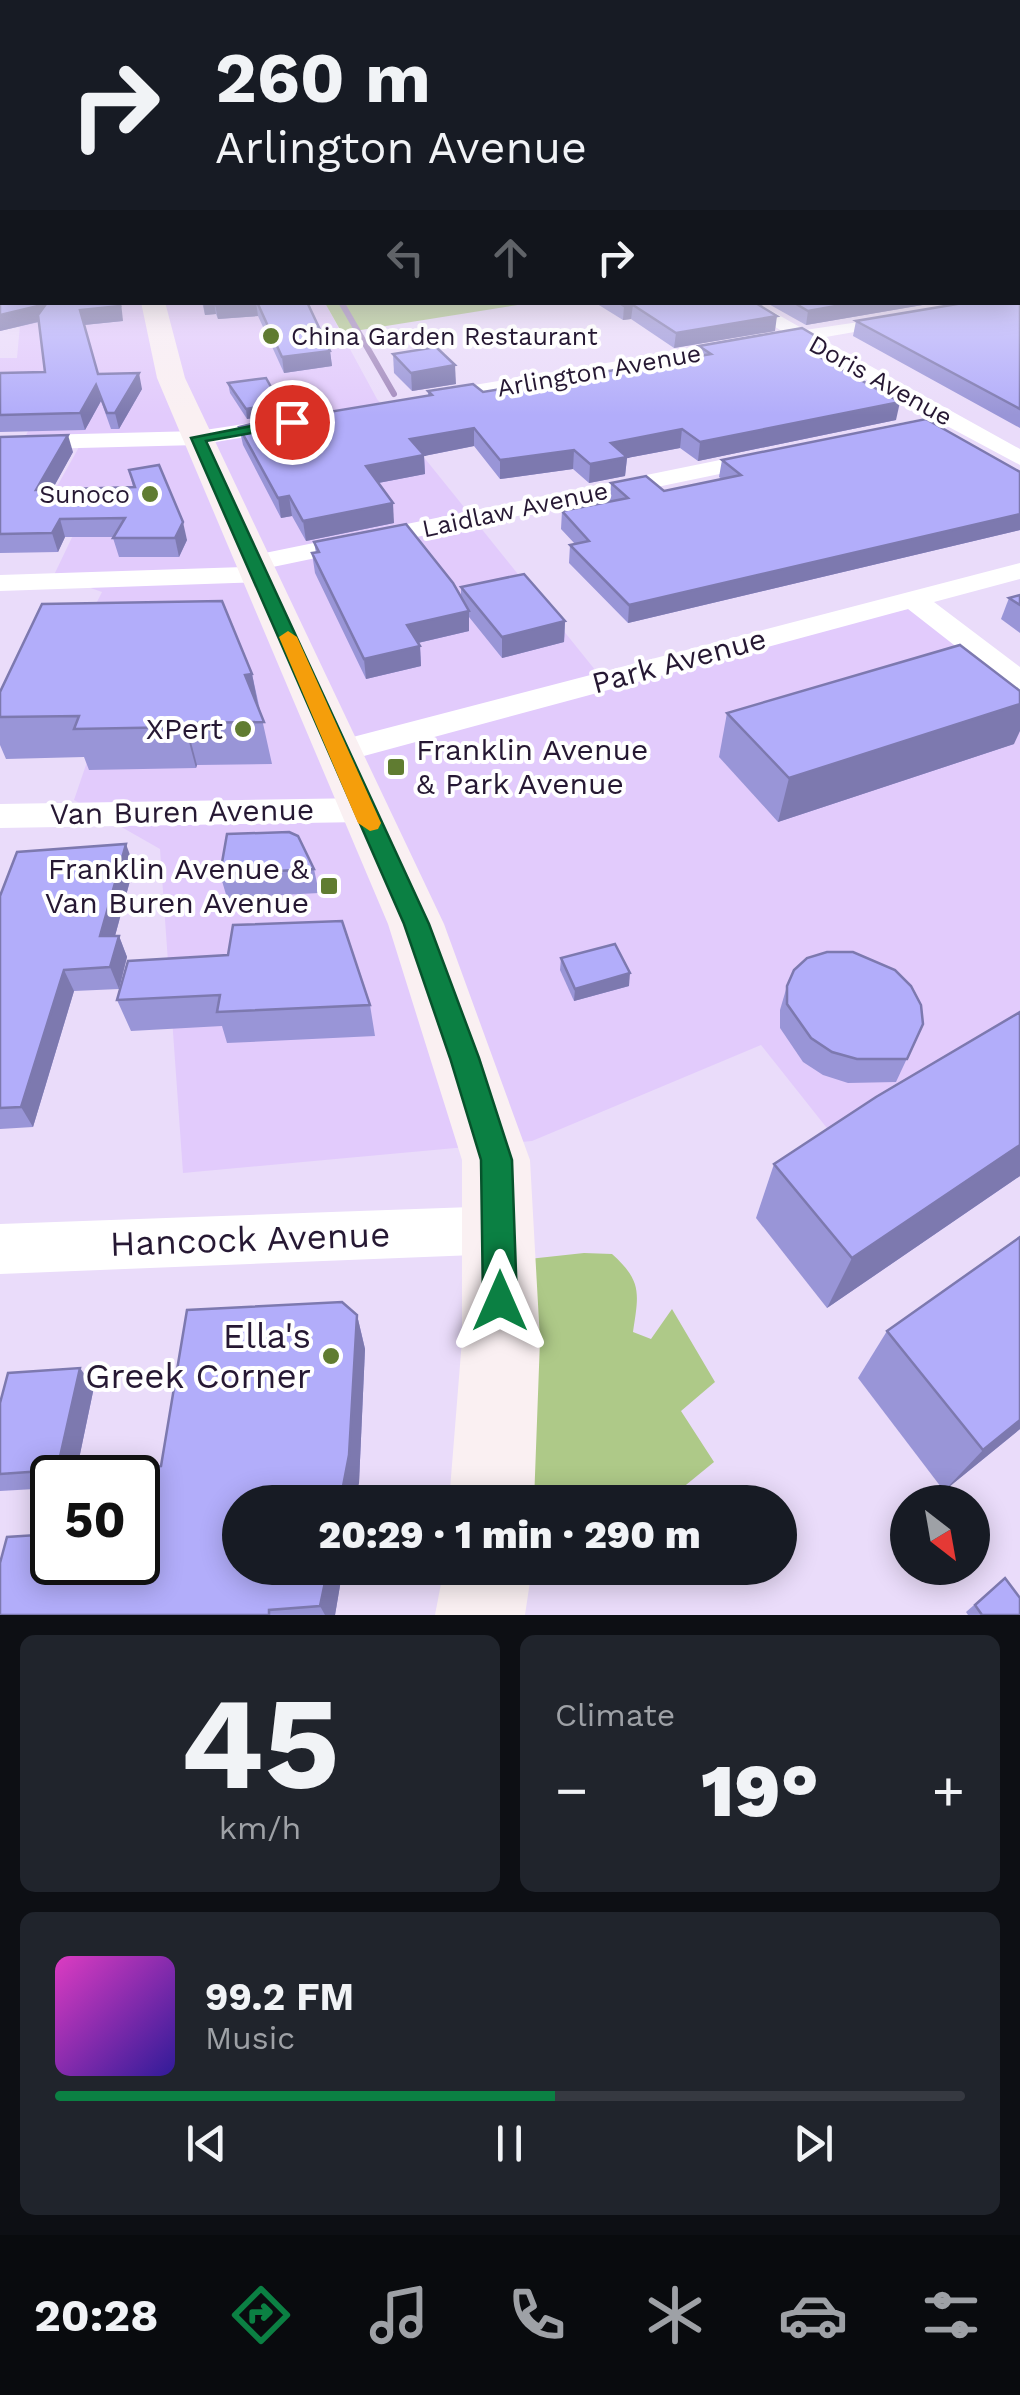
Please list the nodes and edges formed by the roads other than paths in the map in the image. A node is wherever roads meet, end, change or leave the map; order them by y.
1 (155, 305) edge
2 (748, 305) edge
3 (918, 316) edge
4 (802, 336) junction
5 (420, 400) edge
6 (950, 419) junction
7 (305, 420) edge
8 (873, 435) edge
9 (198, 438) junction
10 (0, 443) edge
11 (796, 451) edge
12 (1020, 458) edge
13 (258, 568) junction
14 (1020, 571) edge
15 (0, 583) edge
16 (912, 599) junction
17 (1020, 682) edge
18 (338, 752) junction
19 (364, 810) junction
20 (0, 816) edge
21 (500, 1230) junction
22 (0, 1250) edge
23 (493, 1485) edge
24 (485, 1585) edge
25 (480, 1615) edge

1 - 9 main road
2 - 4 street, Doris Avenue
3 - 4 street, Arlington Avenue
4 - 5 street, Arlington Avenue
4 - 6 street, Doris Avenue
6 - 8 street
6 - 12 street, Doris Avenue
7 - 9 street
9 - 10 street
9 - 13 main road
11 - 13 street, Laidlaw Avenue
13 - 15 street, Laidlaw Avenue
13 - 18 main road
14 - 16 street, Park Avenue
16 - 17 street
16 - 18 street, Park Avenue
18 - 19 main road
19 - 20 street, Van Buren Avenue
19 - 21 main road
21 - 22 street, Hancock Avenue
21 - 23 main road
24 - 25 main road

